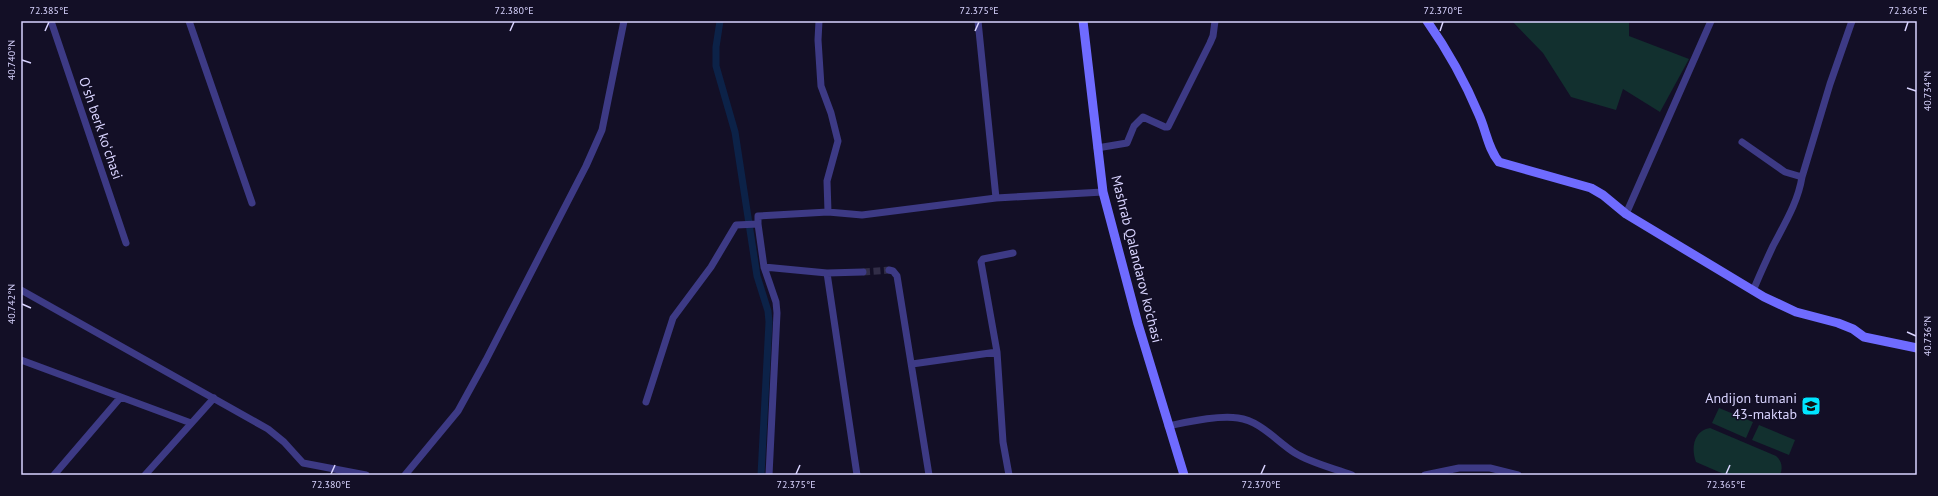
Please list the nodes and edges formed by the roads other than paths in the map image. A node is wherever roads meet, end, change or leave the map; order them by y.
1 (51, 21) edge
2 (189, 21) edge
3 (624, 21) edge
4 (819, 21) edge
5 (978, 21) edge
6 (1083, 21) edge
7 (1215, 21) edge
8 (1427, 21) edge
9 (1711, 21) edge
10 (1852, 21) edge
11 (1742, 142) dead end
12 (1097, 148) junction
13 (1802, 177) junction
14 (1103, 192) junction
15 (996, 198) junction
16 (252, 203) dead end
17 (828, 212) junction
18 (1626, 214) junction
19 (757, 224) junction
20 (126, 243) dead end
21 (1012, 253) dead end
22 (764, 266) junction
23 (889, 270) dead end
24 (827, 272) junction
25 (863, 272) tunnel mouth
26 (21, 290) edge
27 (1753, 291) junction
28 (1917, 348) edge
29 (997, 352) junction
30 (21, 360) edge
31 (912, 364) junction
32 (120, 398) junction
33 (214, 398) junction
34 (646, 402) dead end
35 (191, 423) junction
36 (1168, 426) junction
37 (54, 475) edge
38 (145, 475) edge
39 (366, 475) edge
40 (405, 475) edge
41 (769, 475) edge
42 (857, 475) edge
43 (929, 475) edge
44 (1009, 475) edge
45 (1184, 475) edge
46 (1352, 475) edge
47 (1425, 475) edge
48 (1518, 475) edge

1 - 20 street, Oʻsh berk koʻchasi
2 - 16 street
3 - 40 street
4 - 17 street
5 - 15 street
6 - 12 street, Mashrab Qalandarov ko'chasi
7 - 12 street
8 - 18 street
9 - 18 street
10 - 13 street
11 - 13 street
12 - 14 street, Mashrab Qalandarov ko'chasi
13 - 27 street
14 - 15 street
14 - 36 street, Mashrab Qalandarov ko'chasi
15 - 17 street
17 - 19 street
18 - 27 street
19 - 22 street
19 - 34 street
21 - 29 street
22 - 24 street
22 - 41 street
23 - 31 street
24 - 25 street
24 - 42 street
26 - 33 street
27 - 28 street
29 - 31 street
29 - 44 street
30 - 32 street
31 - 43 street
32 - 35 street
32 - 37 street
33 - 35 street
33 - 39 street
35 - 38 street
36 - 45 street, Mashrab Qalandarov ko'chasi
36 - 46 street
47 - 48 street

